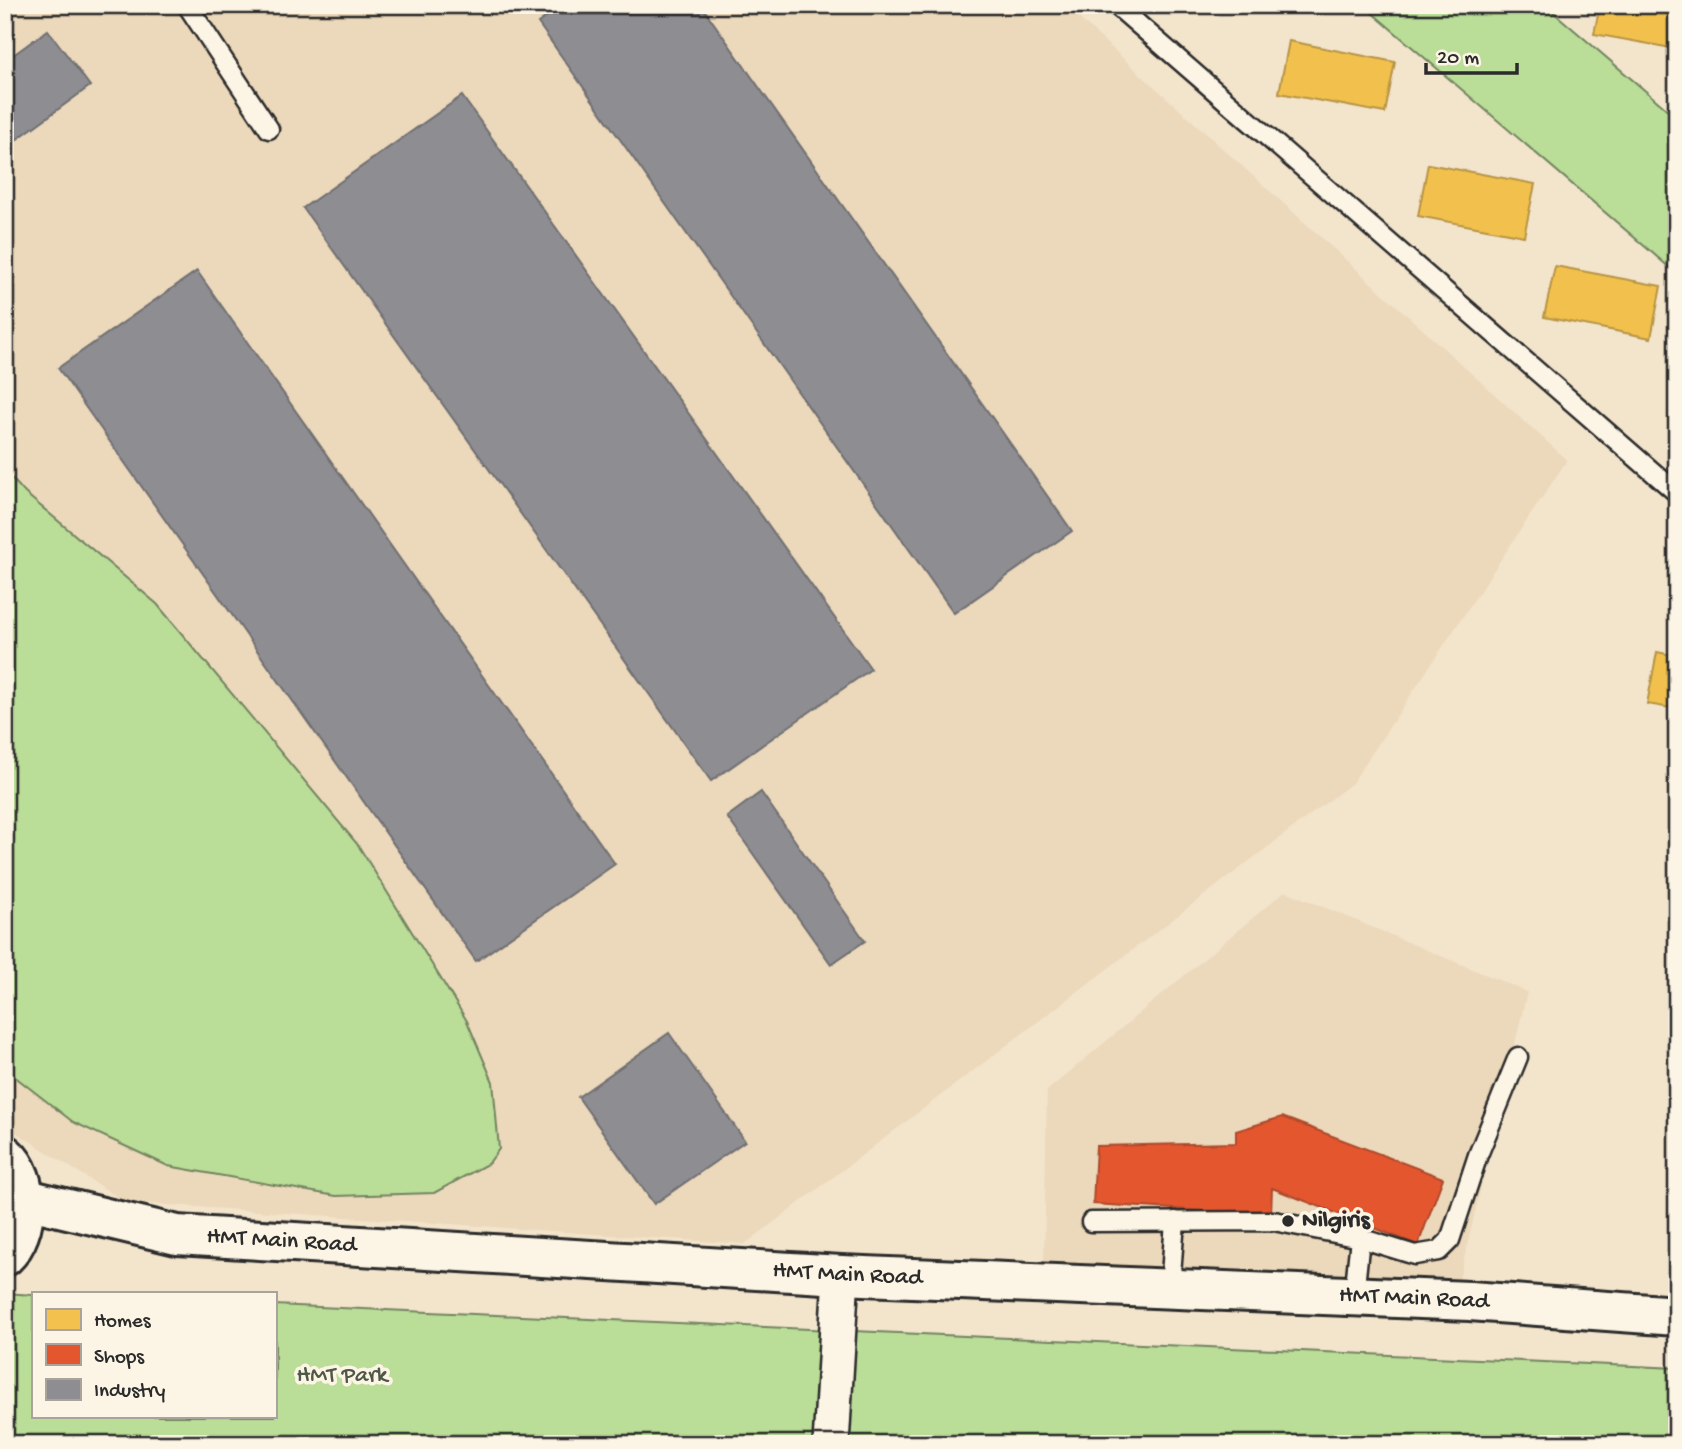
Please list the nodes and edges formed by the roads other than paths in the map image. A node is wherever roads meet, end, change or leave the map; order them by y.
1 (187, 5) edge
2 (1116, 5) edge
3 (269, 129) dead end
4 (1677, 493) edge
5 (1518, 1057) dead end
6 (5, 1155) edge
7 (22, 1198) junction
8 (1175, 1221) junction
9 (1091, 1222) dead end
10 (1360, 1238) junction
11 (5, 1256) edge
12 (841, 1275) junction
13 (1170, 1289) junction
14 (1354, 1296) junction
15 (1677, 1316) edge
16 (831, 1444) edge

1 - 3 lane
2 - 4 lane
5 - 10 lane
6 - 7 street
7 - 11 street
7 - 12 street, HMT Main Road
8 - 9 lane
8 - 10 lane
8 - 13 lane
10 - 14 lane
12 - 13 street, HMT Main Road
12 - 16 street
13 - 14 street, HMT Main Road
14 - 15 street, HMT Main Road

